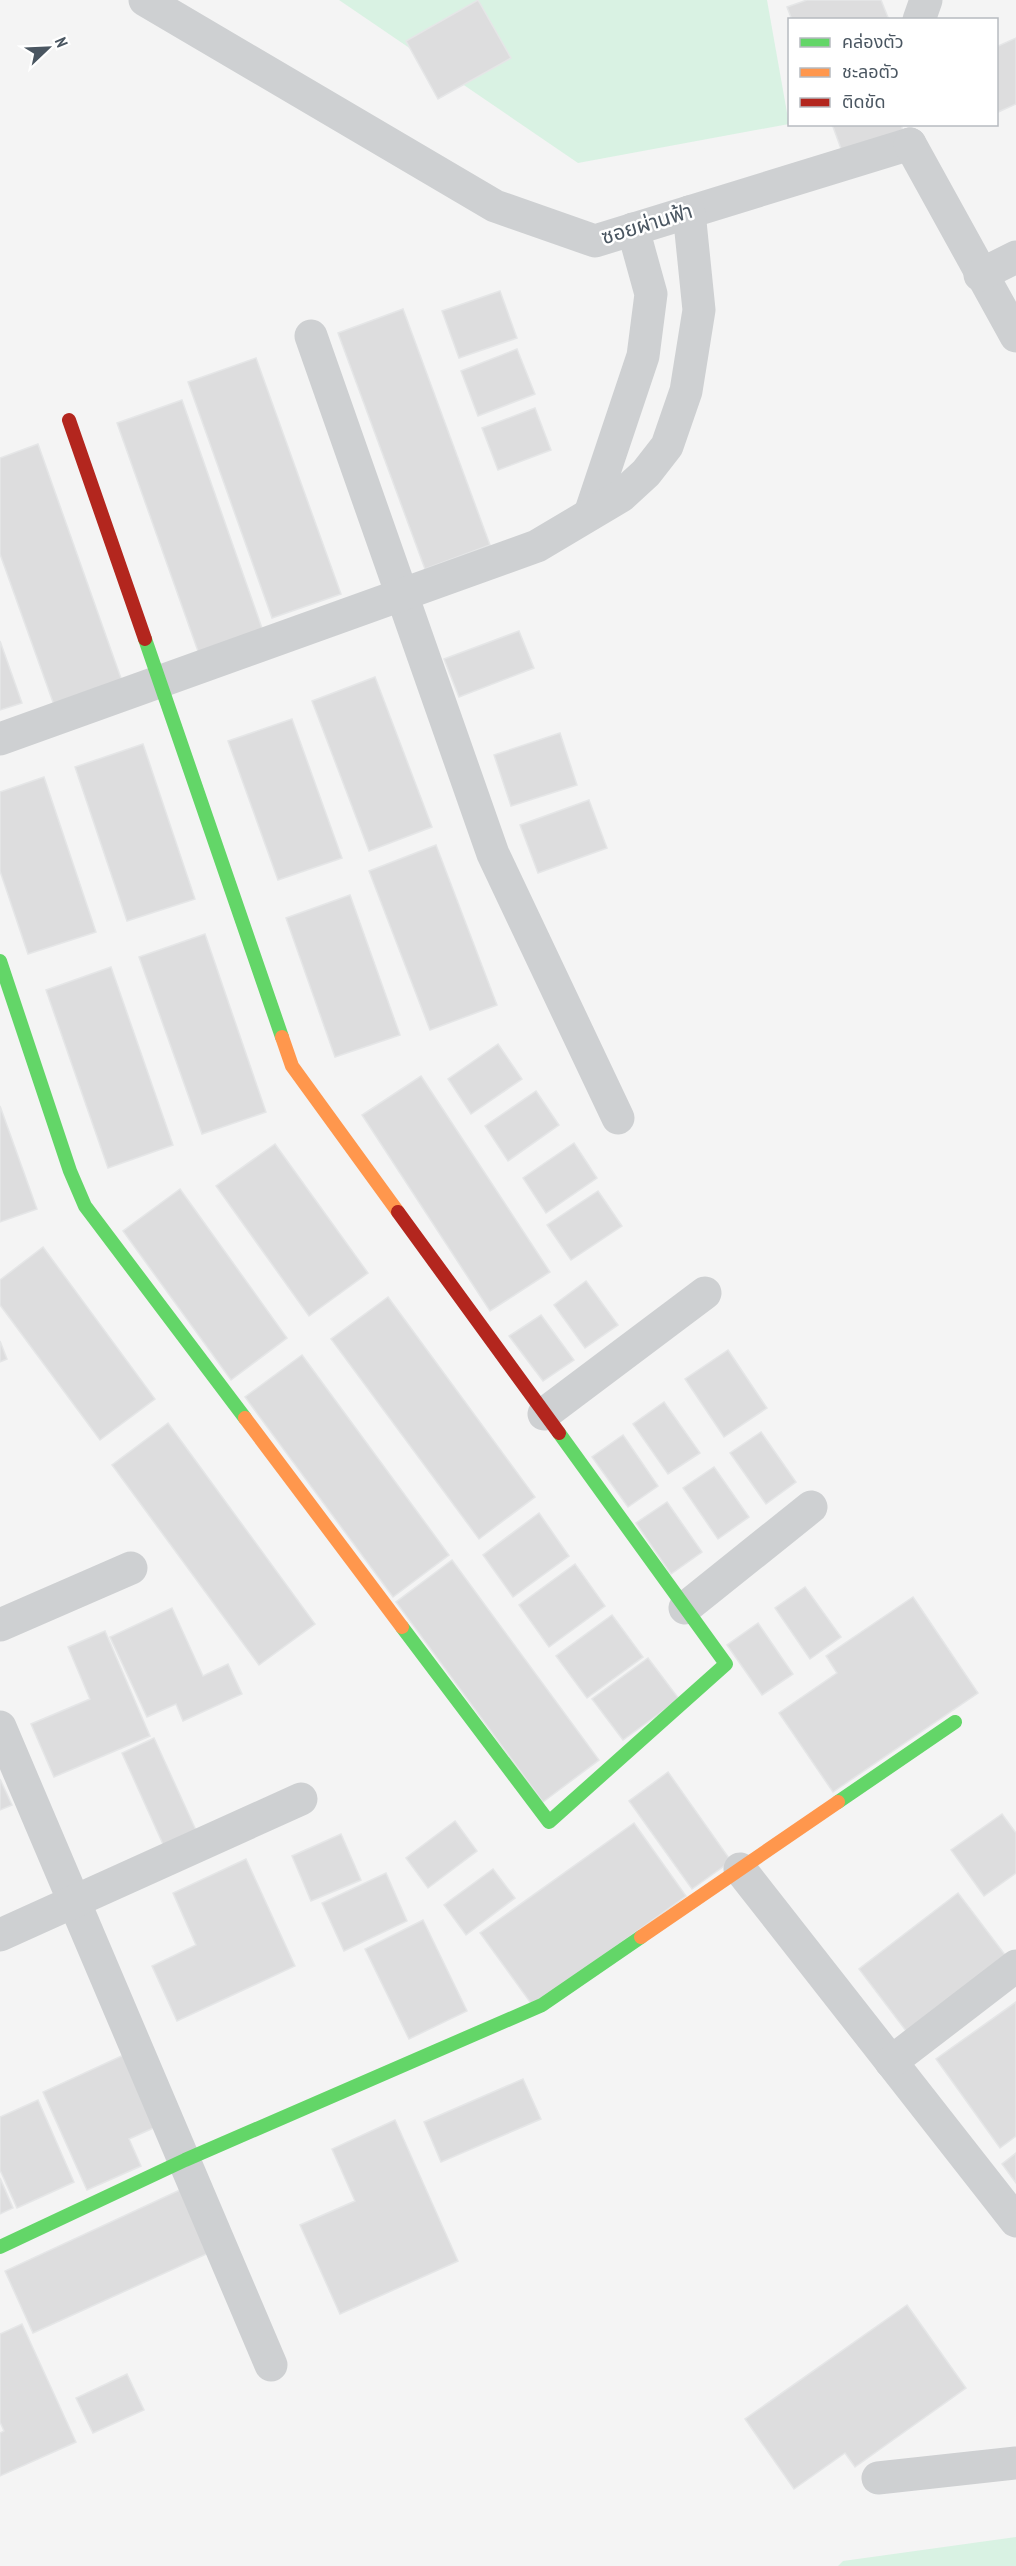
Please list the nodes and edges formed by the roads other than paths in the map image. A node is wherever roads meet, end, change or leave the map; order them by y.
1 (145, 0) edge
2 (926, 0) edge
3 (920, 18) edge
4 (910, 134) edge
5 (690, 212) junction
6 (633, 229) junction
7 (1016, 257) edge
8 (980, 275) junction
9 (311, 336) dead end
10 (1016, 336) edge
11 (69, 420) dead end
12 (590, 513) junction
13 (401, 593) junction
14 (161, 681) junction
15 (0, 739) edge
16 (0, 961) edge
17 (618, 1118) dead end
18 (705, 1293) dead end
19 (544, 1414) junction
20 (811, 1507) dead end
21 (131, 1568) dead end
22 (685, 1608) junction
23 (0, 1625) edge
24 (955, 1722) dead end
25 (0, 1727) edge
26 (301, 1799) dead end
27 (740, 1869) junction
28 (74, 1901) junction
29 (0, 1935) edge
30 (1016, 1966) edge
31 (891, 2062) junction
32 (184, 2160) junction
33 (1016, 2221) edge
34 (0, 2247) edge
35 (271, 2365) dead end
36 (1016, 2463) edge
37 (878, 2478) dead end

1 - 6 street, ซอยผ่านฟ้า
2 - 3 street
4 - 5 street, ซอยผ่านฟ้า
4 - 8 street, ซอยผ่านฟ้า
5 - 6 street, ซอยผ่านฟ้า
5 - 12 street
6 - 12 street
7 - 8 street
8 - 10 street, ซอยผ่านฟ้า
9 - 13 street
11 - 14 street
12 - 13 street
13 - 14 street
13 - 17 street
14 - 15 street
14 - 19 street
16 - 22 street
18 - 19 street
19 - 22 street
20 - 22 street
21 - 23 street
24 - 27 street
25 - 28 street
26 - 28 street
27 - 31 street
27 - 32 street
28 - 29 street
28 - 32 street
30 - 31 street
31 - 33 street
32 - 34 street
32 - 35 street
36 - 37 street

